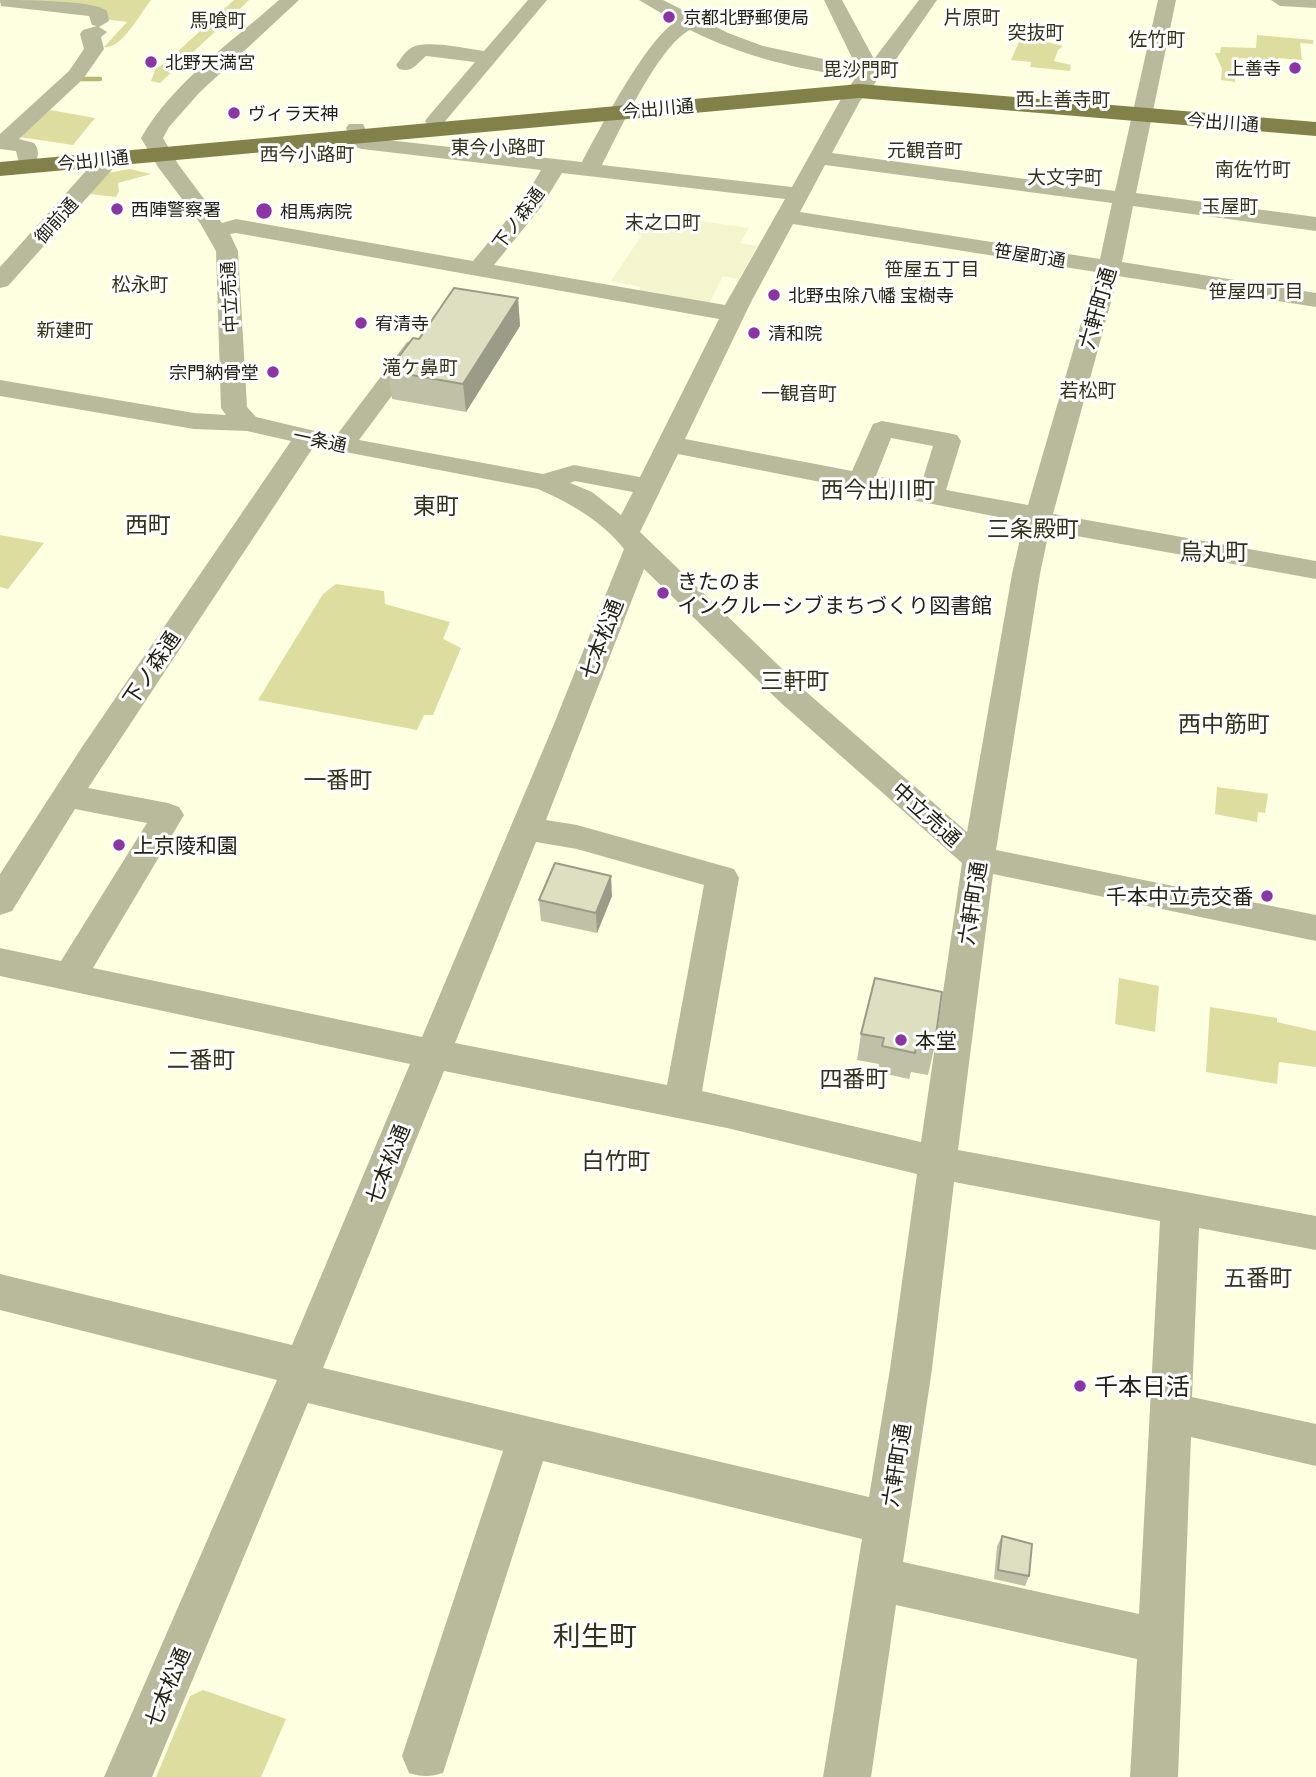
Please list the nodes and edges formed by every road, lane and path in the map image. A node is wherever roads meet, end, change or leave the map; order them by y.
1 (1, 0) edge
2 (290, 0) edge
3 (538, 0) edge
4 (648, 0) edge
5 (833, 0) edge
6 (928, 0) edge
7 (1167, 0) edge
8 (1280, 0) edge
9 (1316, 2) edge
10 (691, 22) junction
11 (491, 58) junction
12 (405, 65) dead end
13 (864, 82) junction
14 (622, 107) junction
15 (1142, 112) junction
16 (1316, 120) edge
17 (435, 121) junction
18 (1316, 129) edge
19 (358, 132) junction
20 (1, 149) edge
21 (158, 150) junction
22 (110, 158) junction
23 (819, 158) junction
24 (555, 166) junction
25 (589, 169) junction
26 (0, 170) edge
27 (797, 194) junction
28 (1125, 199) junction
29 (786, 216) junction
30 (1316, 225) edge
31 (217, 230) junction
32 (1109, 268) junction
33 (479, 276) junction
34 (0, 281) edge
35 (1316, 300) edge
36 (733, 314) junction
37 (429, 328) edge
38 (0, 388) edge
39 (247, 423) junction
40 (306, 438) junction
41 (669, 444) junction
42 (342, 445) junction
43 (862, 481) junction
44 (545, 482) junction
45 (648, 487) junction
46 (931, 495) junction
47 (1038, 518) junction
48 (632, 540) junction
49 (1316, 570) edge
50 (68, 796) junction
51 (525, 828) junction
52 (979, 858) junction
53 (0, 902) edge
54 (1316, 928) edge
55 (0, 962) edge
56 (70, 977) junction
57 (433, 1054) junction
58 (682, 1102) junction
59 (936, 1162) junction
60 (1180, 1209) junction
61 (1316, 1233) edge
62 (0, 1292) edge
63 (300, 1374) junction
64 (1172, 1413) junction
65 (529, 1437) junction
66 (1316, 1445) edge
67 (887, 1523) junction
68 (879, 1579) junction
69 (1162, 1642) junction
70 (426, 1756) dead end
71 (128, 1777) edge
72 (847, 1777) edge
73 (1154, 1777) edge

1 - 20 street
2 - 21 street
3 - 11 street
4 - 10 street
5 - 13 street
6 - 13 street, 七本松通
7 - 15 street, 六軒町通
8 - 9 street
10 - 13 street
10 - 14 street
11 - 12 street
11 - 17 street
13 - 14 main road, 今出川通
13 - 15 main road, 今出川通
13 - 23 street, 七本松通
14 - 17 main road, 今出川通
14 - 19 main road, 今出川通
14 - 25 street
15 - 16 main road, 今出川通
15 - 18 main road, 今出川通
15 - 28 street, 六軒町通
17 - 19 main road, 今出川通
19 - 21 main road, 今出川通
19 - 24 street
20 - 21 main road, 今出川通
21 - 22 main road, 今出川通
21 - 31 street, 中立売通
22 - 26 main road, 今出川通
22 - 34 street, 御前通
23 - 27 street, 七本松通
23 - 28 street
24 - 25 street
24 - 33 street, 下ノ森通
25 - 27 street
27 - 29 street, 七本松通
28 - 30 street
28 - 32 street, 六軒町通
29 - 32 street, 笹屋町通
29 - 36 street, 七本松通
31 - 33 street
31 - 39 street, 中立売通
32 - 35 street, 笹屋町通
32 - 47 street, 六軒町通
33 - 36 street
36 - 41 street, 七本松通
37 - 42 street
38 - 39 street, 一条通
39 - 40 street, 一条通
40 - 42 street, 一条通
40 - 50 street, 下ノ森通
41 - 43 street
41 - 45 street, 七本松通
42 - 44 street, 一条通
43 - 46 street
43 - 46 street
44 - 45 street
44 - 48 street, 一条通
45 - 48 street, 七本松通
46 - 47 street
47 - 49 street
47 - 52 street, 六軒町通
48 - 51 street, 七本松通
48 - 52 street, 中立売通
50 - 53 street, 下ノ森通
50 - 56 street
51 - 57 street, 七本松通
51 - 58 street
52 - 54 street, 中立売通
52 - 59 street, 六軒町通
55 - 56 street
56 - 57 street
57 - 58 street
57 - 63 street, 七本松通
58 - 59 street
59 - 60 street
59 - 67 street, 六軒町通
60 - 61 street
60 - 64 street
62 - 63 street
63 - 65 street
63 - 71 street, 七本松通
64 - 66 street
64 - 69 street
65 - 67 street
65 - 70 street
67 - 68 street, 六軒町通
68 - 69 street
68 - 72 street, 六軒町通
69 - 73 street

